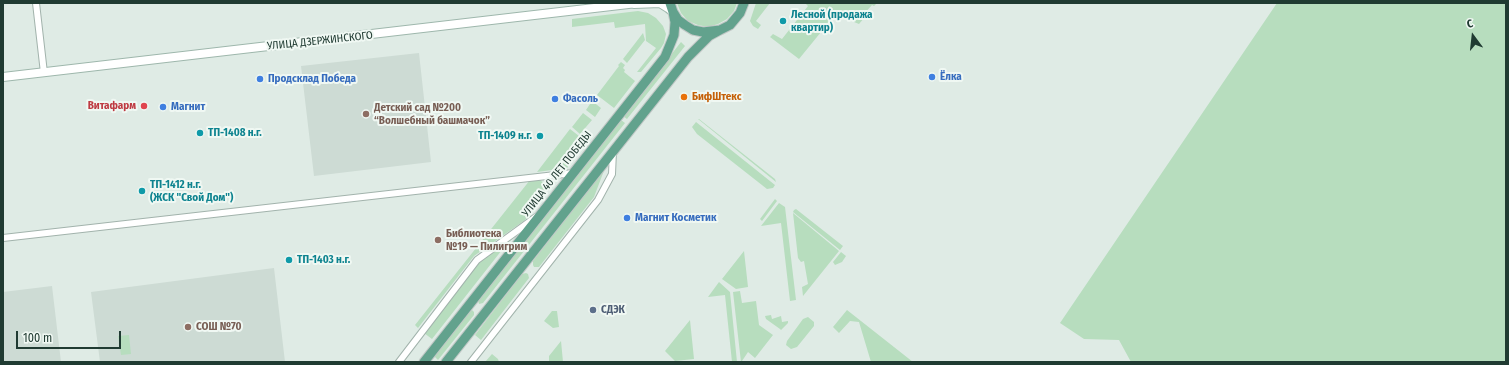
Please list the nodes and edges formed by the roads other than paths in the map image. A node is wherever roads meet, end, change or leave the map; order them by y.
1 (36, 3) edge
2 (744, 3) edge
3 (636, 4) edge
4 (671, 7) edge
5 (720, 30) junction
6 (44, 72) junction
7 (3, 77) edge
8 (613, 151) junction
9 (573, 173) junction
10 (543, 211) junction
11 (3, 238) edge
12 (470, 304) junction
13 (484, 314) junction
14 (399, 362) edge
15 (424, 362) edge
16 (446, 362) edge
17 (471, 362) edge

1 - 6 street
2 - 5 main road
3 - 4 main road, УЛИЦА ДЗЕРЖИНСКОГО
3 - 6 main road, УЛИЦА ДЗЕРЖИНСКОГО
4 - 5 main road
4 - 9 main road, УЛИЦА 40 ЛЕТ ПОБЕДЫ
5 - 8 main road
6 - 7 main road, УЛИЦА ДЗЕРЖИНСКОГО
8 - 13 main road
8 - 17 street
9 - 10 main road, УЛИЦА 40 ЛЕТ ПОБЕДЫ
9 - 11 street
10 - 12 main road, УЛИЦА 40 ЛЕТ ПОБЕДЫ
10 - 14 street
12 - 13 main road
12 - 15 main road, УЛИЦА 40 ЛЕТ ПОБЕДЫ
13 - 16 main road

